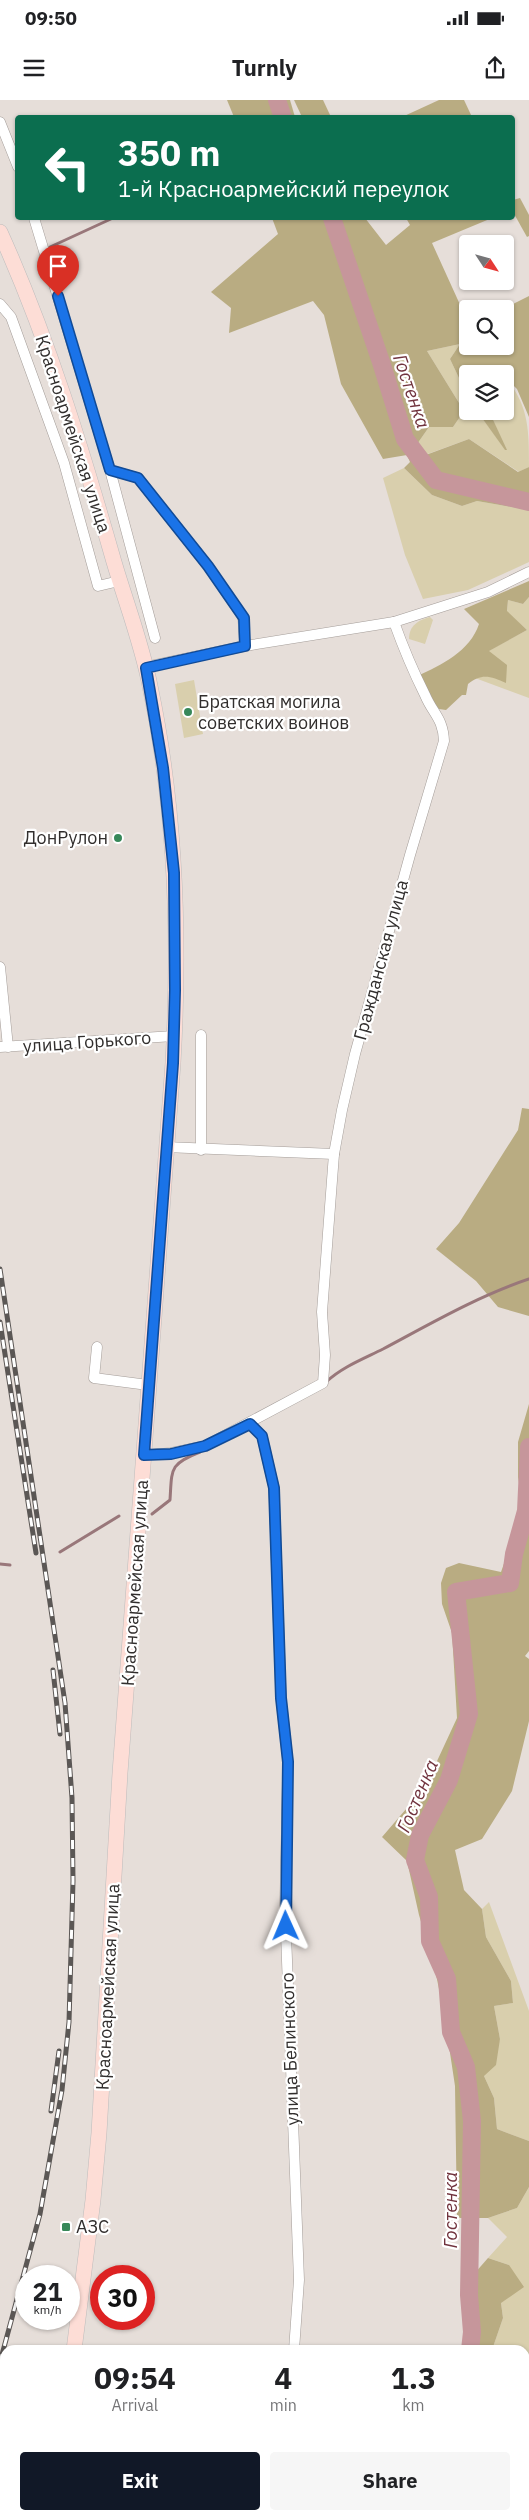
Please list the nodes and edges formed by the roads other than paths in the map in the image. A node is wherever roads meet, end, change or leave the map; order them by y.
1 (0, 122) edge
2 (15, 160) edge
3 (35, 220) edge
4 (0, 232) edge
5 (0, 304) edge
6 (110, 470) junction
7 (529, 572) edge
8 (119, 580) junction
9 (394, 622) junction
10 (155, 638) dead end
11 (245, 646) junction
12 (146, 668) junction
13 (0, 967) edge
14 (201, 1035) dead end
15 (174, 1036) junction
16 (4, 1047) edge
17 (165, 1148) junction
18 (201, 1150) junction
19 (334, 1154) junction
20 (97, 1347) dead end
21 (148, 1385) junction
22 (250, 1424) junction
23 (144, 1455) junction
24 (75, 2345) edge
25 (294, 2345) edge

1 - 2 street
3 - 6 street, Красноармейская улица
4 - 8 main road, Красноармейская улица
5 - 8 street, Красноармейская улица
6 - 10 street, Красноармейская улица
6 - 11 street, Красноармейская улица
7 - 9 street
8 - 12 main road, Красноармейская улица
9 - 11 street
9 - 19 street, Гражданская улица
11 - 12 street
12 - 15 main road, Красноармейская улица
13 - 16 street
14 - 18 street
15 - 16 street, улица Горького
15 - 17 main road, Красноармейская улица
17 - 18 street
17 - 21 main road, Красноармейская улица
18 - 19 street
19 - 22 street, Гражданская улица
20 - 21 street
21 - 23 main road, Красноармейская улица
22 - 23 street
22 - 25 street, улица Белинского
23 - 24 main road, Красноармейская улица

